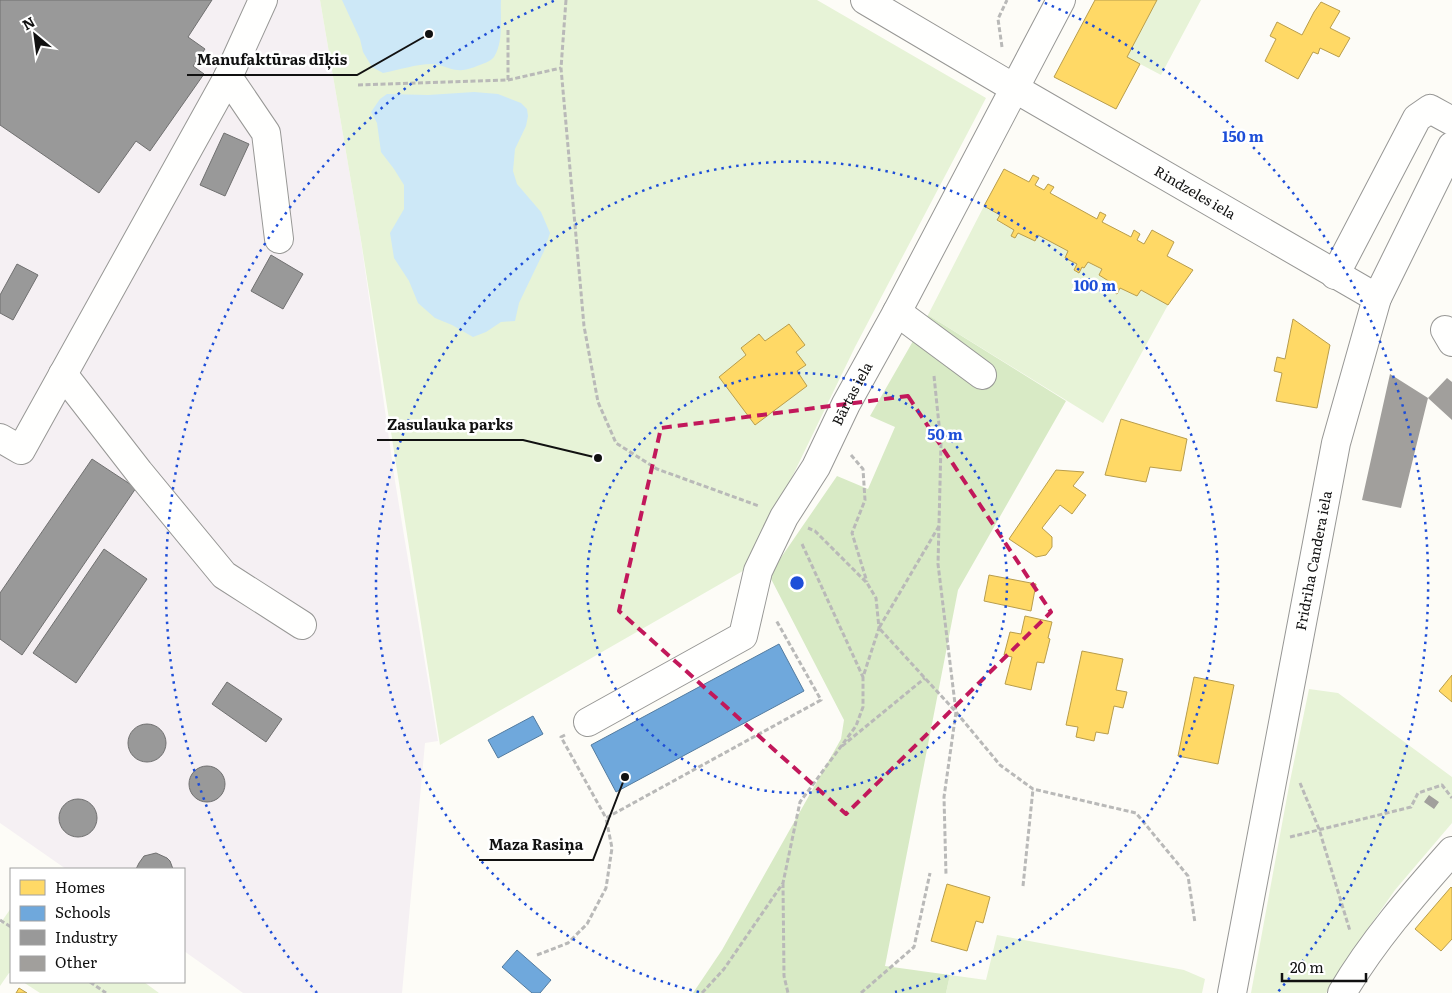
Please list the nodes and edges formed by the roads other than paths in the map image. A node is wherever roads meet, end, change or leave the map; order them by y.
1 (263, 0) edge
2 (865, 0) edge
3 (1061, 0) edge
4 (228, 78) junction
5 (1014, 88) junction
6 (1452, 121) edge
7 (1452, 146) edge
8 (278, 239) dead end
9 (1336, 275) junction
10 (1377, 298) junction
11 (897, 312) junction
12 (63, 374) junction
13 (982, 375) dead end
14 (0, 438) edge
15 (302, 625) dead end
16 (588, 722) road end
17 (1452, 851) edge
18 (1355, 979) edge
19 (1232, 993) edge

1 - 4 street
2 - 5 street, Rindzeles iela
3 - 5 street, Bārtas iela
4 - 8 street
4 - 12 street
5 - 9 street, Rindzeles iela
5 - 11 street, Bārtas iela
6 - 9 street
7 - 10 street, Fridriha Candera iela
9 - 10 street, Rindzeles iela
10 - 19 street, Fridriha Candera iela
11 - 13 street
11 - 16 street, Bārtas iela
12 - 14 street
12 - 15 street
17 - 18 street

